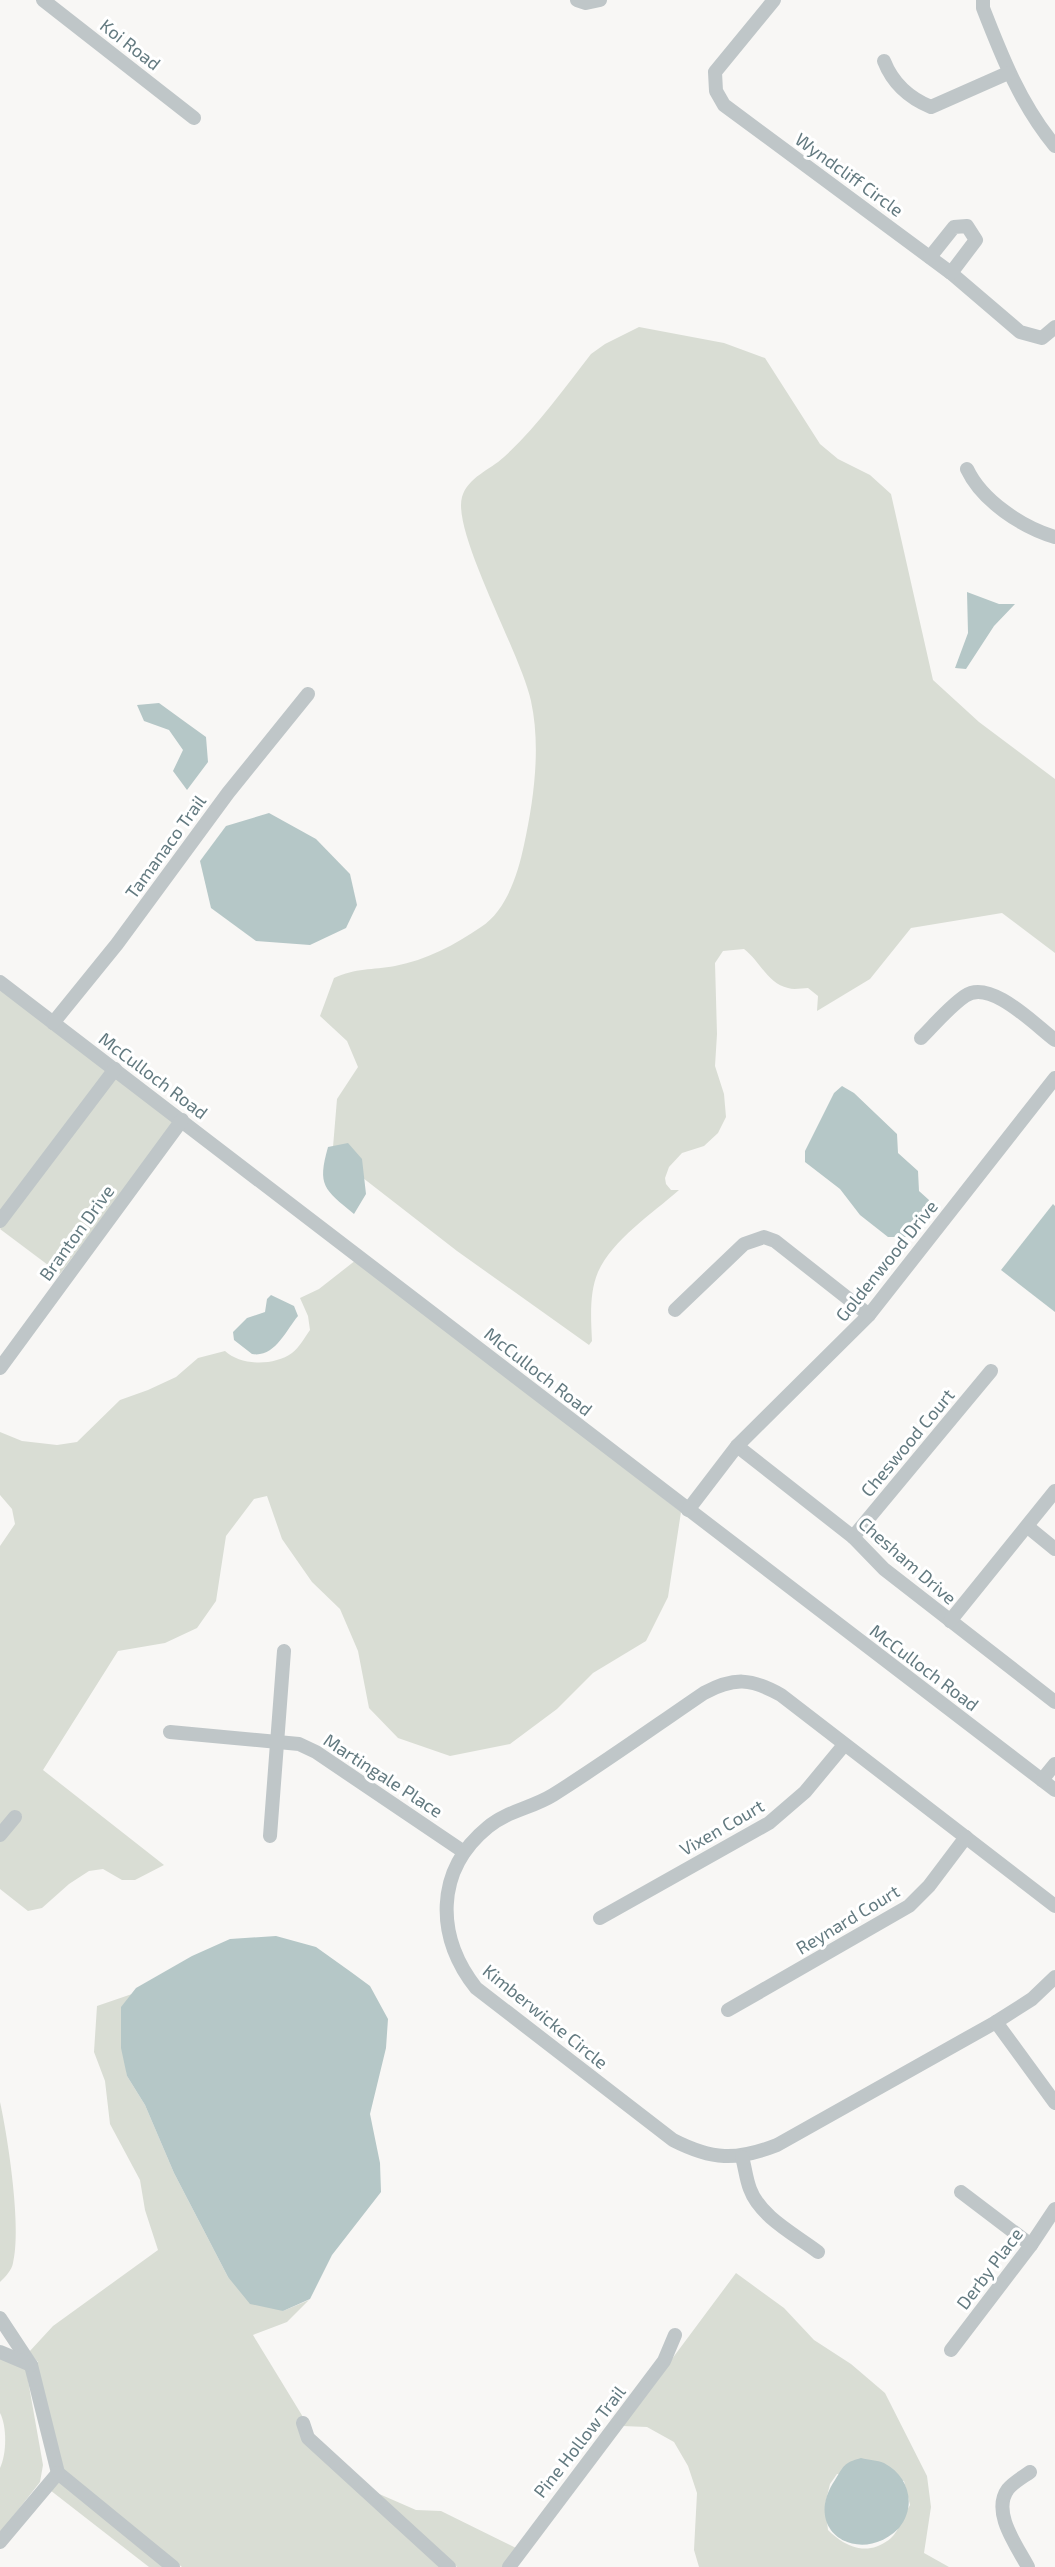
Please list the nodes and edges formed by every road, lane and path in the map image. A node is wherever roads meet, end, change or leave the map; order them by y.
1 (43, 0) edge
2 (577, 0) edge
3 (600, 0) edge
4 (774, 0) edge
5 (983, 0) edge
6 (884, 61) dead end
7 (1008, 73) junction
8 (194, 118) dead end
9 (1055, 146) edge
10 (930, 257) junction
11 (951, 273) junction
12 (1055, 327) edge
13 (967, 469) dead end
14 (1055, 537) edge
15 (308, 694) dead end
16 (0, 982) edge
17 (53, 1023) junction
18 (921, 1038) dead end
19 (1055, 1040) edge
20 (115, 1069) junction
21 (1055, 1078) edge
22 (182, 1120) junction
23 (0, 1221) edge
24 (675, 1310) dead end
25 (870, 1315) junction
26 (0, 1368) edge
27 (992, 1371) dead end
28 (737, 1446) junction
29 (1055, 1491) edge
30 (688, 1510) junction
31 (1028, 1527) junction
32 (853, 1537) junction
33 (1055, 1549) edge
34 (950, 1621) junction
35 (284, 1651) dead end
36 (1055, 1702) edge
37 (171, 1732) dead end
38 (277, 1740) junction
39 (844, 1745) junction
40 (1055, 1764) edge
41 (1042, 1780) junction
42 (1055, 1790) edge
43 (15, 1817) dead end
44 (0, 1835) edge
45 (270, 1836) dead end
46 (966, 1837) junction
47 (464, 1852) junction
48 (1055, 1906) edge
49 (600, 1918) dead end
50 (1055, 1977) edge
51 (728, 2010) dead end
52 (996, 2022) junction
53 (1055, 2103) edge
54 (742, 2157) junction
55 (961, 2192) dead end
56 (1055, 2209) edge
57 (1031, 2245) junction
58 (818, 2252) dead end
59 (0, 2318) edge
60 (675, 2335) dead end
61 (951, 2350) dead end
62 (0, 2352) edge
63 (31, 2365) junction
64 (303, 2423) dead end
65 (1030, 2472) dead end
66 (58, 2473) junction
67 (0, 2542) edge
68 (173, 2567) edge
69 (449, 2567) edge
70 (509, 2567) edge
71 (1028, 2567) edge

1 - 8 street, Koi Road
2 - 3 street
4 - 10 street, Wyndcliff Circle
5 - 7 street
6 - 7 street
7 - 9 street
10 - 11 street, Wyndcliff Circle
10 - 11 street
11 - 12 street, Wyndcliff Circle
13 - 14 street
15 - 17 street, Tamanaco Trail
16 - 17 street, McCulloch Road
17 - 20 street, McCulloch Road
18 - 19 street
20 - 22 street, McCulloch Road
20 - 23 street
21 - 25 street, Goldenwood Drive
22 - 26 street, Branton Drive
22 - 30 street, McCulloch Road
24 - 25 street
25 - 28 street, Goldenwood Drive
27 - 32 street, Cheswood Court
28 - 30 street, Goldenwood Drive
28 - 32 street, Chesham Drive
29 - 31 street
30 - 41 street, McCulloch Road
31 - 33 street
31 - 34 street
32 - 34 street, Chesham Drive
34 - 36 street, Chesham Drive
35 - 38 street
37 - 38 street, Martingale Place
38 - 45 street
38 - 47 street, Martingale Place
39 - 46 street, Kimberwicke Circle
39 - 47 street, Kimberwicke Circle
39 - 49 street, Vixen Court
40 - 41 street
41 - 42 street, McCulloch Road
43 - 44 street
46 - 48 street, Kimberwicke Circle
46 - 51 street, Reynard Court
47 - 54 street, Kimberwicke Circle
50 - 52 street, Kimberwicke Circle
52 - 53 street
52 - 54 street, Kimberwicke Circle
54 - 58 street
55 - 57 street
56 - 57 street, Derby Place
57 - 61 street, Derby Place
59 - 63 street
60 - 70 street, Pine Hollow Trail
62 - 63 street
63 - 66 street
64 - 69 street
65 - 71 street
66 - 67 street
66 - 68 street

